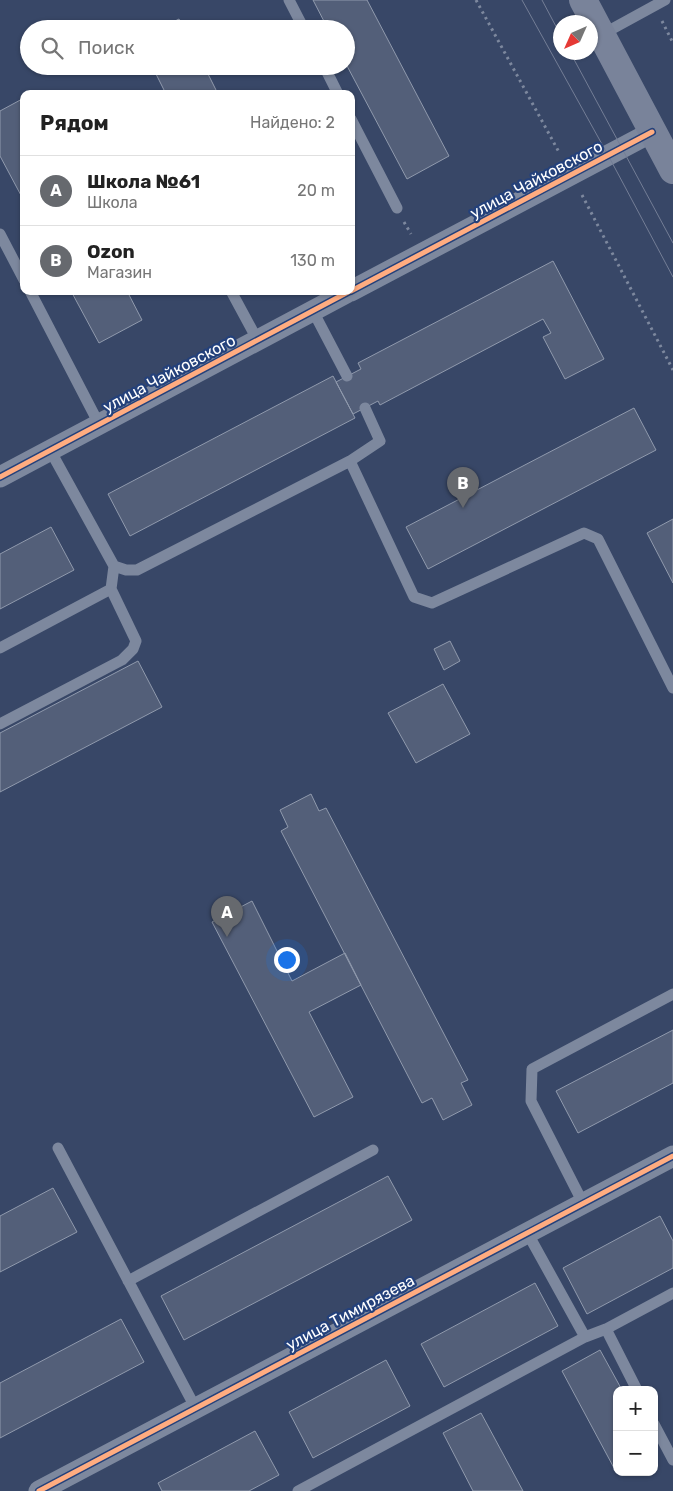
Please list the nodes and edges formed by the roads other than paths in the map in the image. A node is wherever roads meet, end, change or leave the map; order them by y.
1 (289, 0) edge
2 (583, 0) edge
3 (665, 0) edge
4 (299, 20) edge
5 (601, 35) junction
6 (328, 75) edge
7 (336, 90) edge
8 (355, 128) edge
9 (652, 132) junction
10 (673, 170) edge
11 (397, 208) road end
12 (0, 234) edge
13 (20, 272) edge
14 (355, 289) edge
15 (32, 295) edge
16 (233, 295) edge
17 (343, 295) edge
18 (312, 311) junction
19 (258, 341) junction
20 (347, 376) dead end
21 (365, 408) dead end
22 (99, 424) junction
23 (50, 450) junction
24 (350, 461) junction
25 (0, 477) edge
26 (114, 566) junction
27 (111, 589) junction
28 (0, 648) edge
29 (673, 688) edge
30 (0, 724) edge
31 (673, 994) edge
32 (58, 1148) dead end
33 (372, 1150) dead end
34 (673, 1156) edge
35 (583, 1203) junction
36 (528, 1234) junction
37 (128, 1281) junction
38 (673, 1294) edge
39 (606, 1329) junction
40 (585, 1337) junction
41 (635, 1386) edge
42 (195, 1407) junction
43 (658, 1431) edge
44 (673, 1460) edge
45 (39, 1491) edge
46 (298, 1491) edge

1 - 4 lane
2 - 5 main road
3 - 5 lane
5 - 9 main road
6 - 7 lane
8 - 11 lane
9 - 10 main road
9 - 14 street, улица Чайковского
12 - 13 lane
15 - 22 lane
16 - 19 lane
17 - 18 street, улица Чайковского
18 - 19 street, улица Чайковского
18 - 20 lane
19 - 22 street, улица Чайковского
21 - 24 lane
22 - 23 street, улица Чайковского
23 - 25 street, улица Чайковского
23 - 26 lane
24 - 26 lane
24 - 29 lane
26 - 27 lane
27 - 28 lane
27 - 30 lane
31 - 35 lane
32 - 37 lane
33 - 37 lane
34 - 35 street, улица Тимирязева
35 - 36 street, улица Тимирязева
36 - 40 lane
36 - 42 street, улица Тимирязева
37 - 42 lane
38 - 39 lane
39 - 40 lane
39 - 41 lane
40 - 46 lane
42 - 45 street, улица Тимирязева
43 - 44 lane

